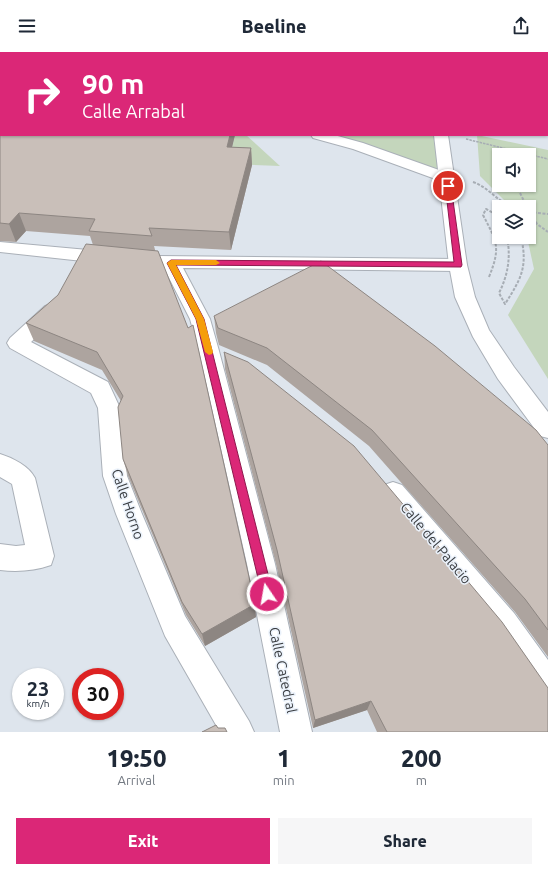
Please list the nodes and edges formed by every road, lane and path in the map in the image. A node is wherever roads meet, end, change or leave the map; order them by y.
1 (322, 136) edge
2 (441, 136) edge
3 (466, 139) dead end
4 (500, 148) edge
5 (536, 156) edge
6 (548, 159) edge
7 (447, 178) junction
8 (479, 184) dead end
9 (498, 200) edge
10 (492, 212) edge
11 (536, 213) edge
12 (548, 214) edge
13 (536, 222) edge
14 (548, 232) edge
15 (492, 233) edge
16 (496, 244) edge
17 (509, 244) edge
18 (523, 244) edge
19 (0, 247) edge
20 (171, 263) junction
21 (458, 265) junction
22 (73, 275) junction
23 (465, 296) junction
24 (209, 351) junction
25 (237, 363) edge
26 (548, 429) edge
27 (0, 464) edge
28 (380, 478) edge
29 (0, 557) edge
30 (548, 686) edge
31 (238, 732) edge
32 (296, 732) edge

1 - 7 street
2 - 7 street
3 - 4 path
5 - 6 path
7 - 21 street
8 - 9 path
10 - 15 path
11 - 12 path
13 - 14 path
16 - 23 path
17 - 18 path
19 - 22 street
20 - 21 street
20 - 22 street
20 - 24 street, Calle Catedral
21 - 23 street
22 - 31 street, Calle Horno
23 - 26 street
24 - 25 street
24 - 32 street, Calle Catedral
27 - 29 street
28 - 30 street, Calle del Palacio

